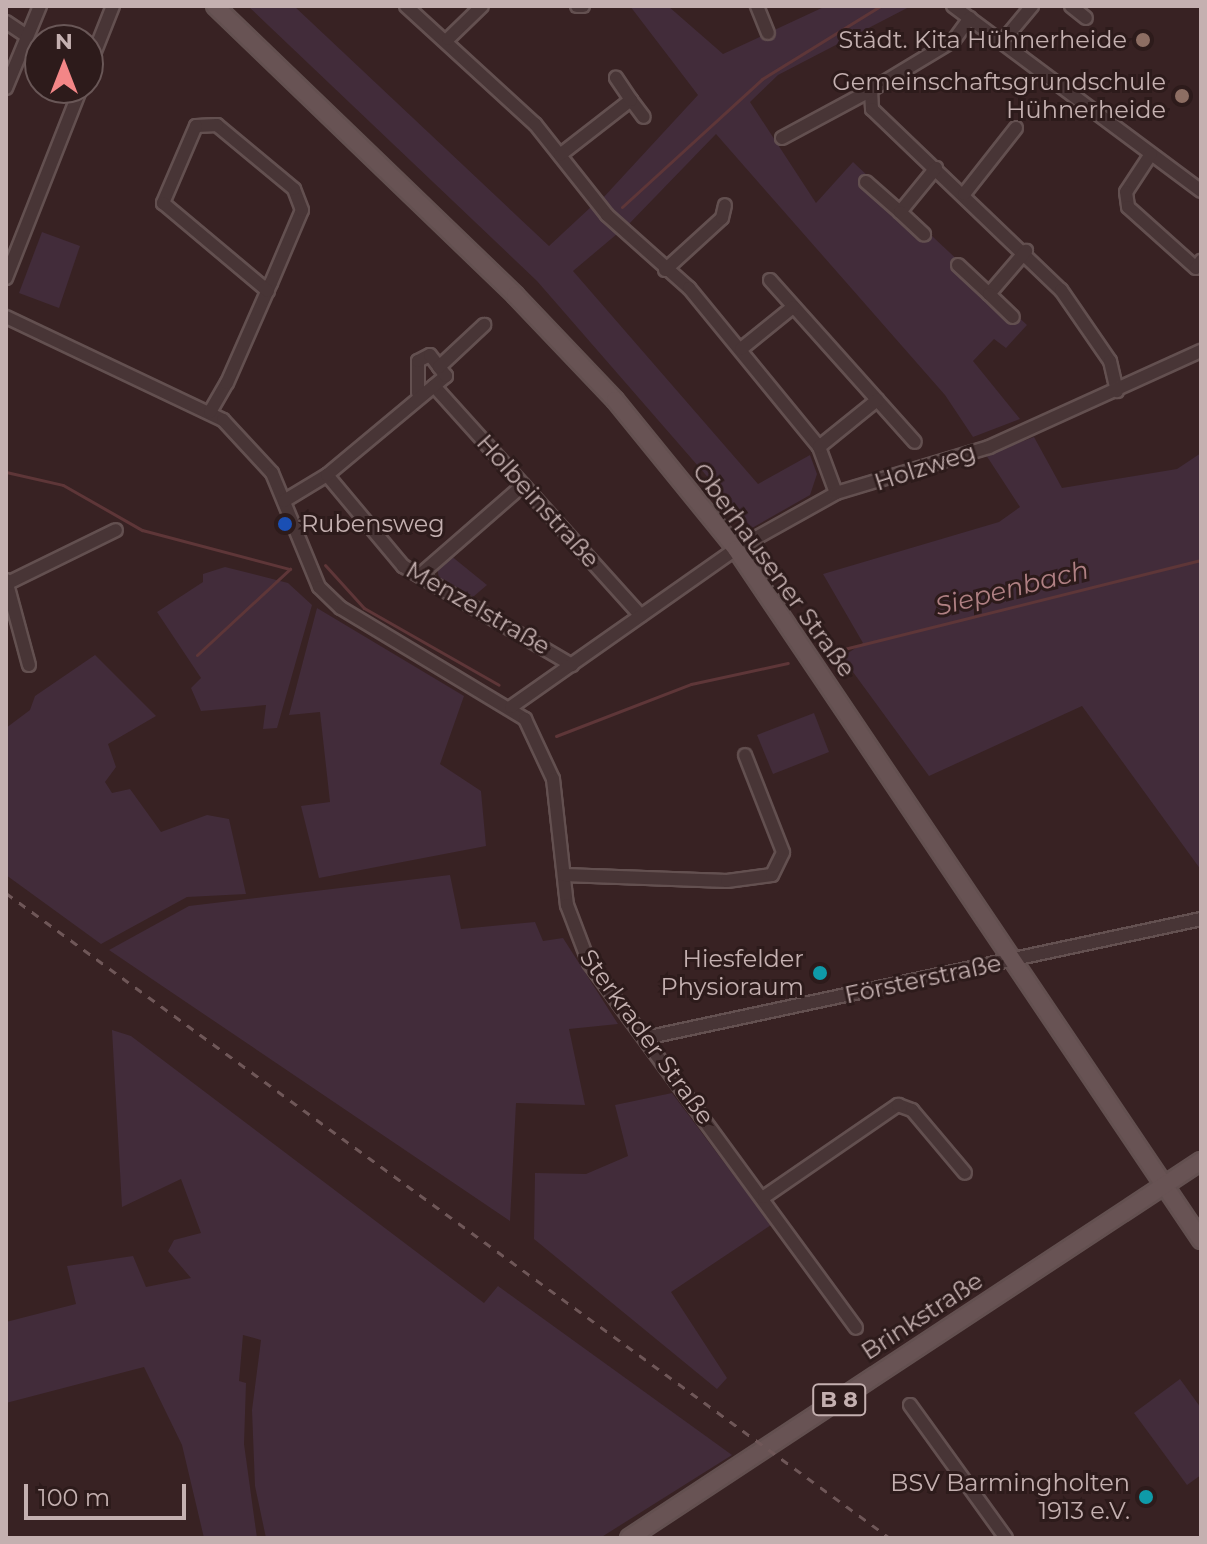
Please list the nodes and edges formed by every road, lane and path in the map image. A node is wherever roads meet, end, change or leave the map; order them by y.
1 (215, 6) edge
2 (406, 6) edge
3 (482, 6) edge
4 (577, 6) edge
5 (583, 6) edge
6 (757, 6) edge
7 (953, 6) edge
8 (1032, 6) edge
9 (1071, 6) edge
10 (113, 7) edge
11 (970, 18) junction
12 (1086, 18) dead end
13 (6, 22) edge
14 (104, 29) edge
15 (768, 33) dead end
16 (24, 34) edge
17 (448, 39) junction
18 (1002, 42) junction
19 (24, 43) edge
20 (616, 78) dead end
21 (6, 88) edge
22 (871, 90) junction
23 (631, 100) junction
24 (75, 104) edge
25 (644, 117) dead end
26 (1016, 128) dead end
27 (782, 138) dead end
28 (1151, 154) junction
29 (560, 155) junction
30 (936, 168) junction
31 (866, 182) dead end
32 (1201, 191) edge
33 (964, 194) junction
34 (725, 205) dead end
35 (900, 212) junction
36 (924, 234) dead end
37 (1026, 251) junction
38 (958, 265) dead end
39 (1199, 268) edge
40 (665, 270) junction
41 (6, 278) edge
42 (770, 280) dead end
43 (268, 291) junction
44 (989, 294) junction
45 (793, 307) junction
46 (6, 317) edge
47 (1013, 317) dead end
48 (484, 325) dead end
49 (741, 349) junction
50 (1201, 351) edge
51 (439, 367) junction
52 (434, 386) junction
53 (1117, 391) junction
54 (418, 393) junction
55 (877, 400) junction
56 (210, 412) junction
57 (915, 442) dead end
58 (819, 447) junction
59 (327, 475) junction
60 (523, 485) junction
61 (836, 493) junction
62 (284, 501) junction
63 (116, 530) dead end
64 (736, 549) junction
65 (420, 575) junction
66 (8, 590) edge
67 (641, 616) junction
68 (29, 665) dead end
69 (572, 665) junction
70 (511, 707) junction
71 (745, 755) dead end
72 (564, 875) junction
73 (1201, 919) edge
74 (1013, 960) junction
75 (645, 1038) junction
76 (1201, 1161) edge
77 (965, 1173) dead end
78 (1165, 1185) junction
79 (764, 1197) junction
80 (1201, 1240) edge
81 (856, 1328) dead end
82 (910, 1405) dead end
83 (629, 1538) edge
84 (1006, 1538) edge

1 - 64 main road, Oberhausener Straße
2 - 17 street
3 - 17 street
4 - 5 street
6 - 15 street
7 - 11 street
8 - 18 street
9 - 12 street
10 - 14 street
11 - 18 street
11 - 22 street
13 - 16 street
17 - 29 street
18 - 28 street
19 - 21 street
20 - 23 street
22 - 27 street
22 - 30 street
23 - 25 street
23 - 29 street
24 - 41 street
26 - 33 street
28 - 32 street
28 - 39 street
29 - 40 street
30 - 33 street
30 - 35 street
31 - 35 street
33 - 37 street
34 - 40 street
35 - 36 street
37 - 44 street
37 - 53 street
38 - 44 street
40 - 49 street
42 - 45 street
43 - 43 street
43 - 56 street
44 - 47 street
45 - 49 street
45 - 55 street
46 - 56 street, Sterkrader Straße
48 - 51 street
49 - 58 street
50 - 53 street, Holzweg
51 - 52 street
51 - 54 street
52 - 54 street
52 - 60 street, Holbeinstraße
53 - 61 street, Holzweg
54 - 59 street
55 - 57 street
55 - 58 street
56 - 62 street, Sterkrader Straße
58 - 61 street
59 - 62 street
59 - 65 street, Menzelstraße
60 - 65 street
60 - 67 street, Holbeinstraße
61 - 64 street, Holzweg
62 - 70 street, Sterkrader Straße
63 - 66 street
64 - 67 street, Holzweg
64 - 74 main road, Oberhausener Straße
65 - 69 street, Menzelstraße
66 - 68 street
67 - 69 street, Holzweg
69 - 70 street, Holzweg
70 - 72 street, Sterkrader Straße
71 - 72 street
72 - 75 street, Sterkrader Straße
73 - 74 street, Försterstraße
74 - 75 street, Försterstraße
74 - 78 main road, Oberhausener Straße
75 - 79 street, Sterkrader Straße
76 - 78 main road, Brinkstraße / B 8
77 - 79 street
78 - 80 main road, Oberhausener Straße
78 - 83 main road, Brinkstraße / B 8
79 - 81 street, Sterkrader Straße
82 - 84 street

